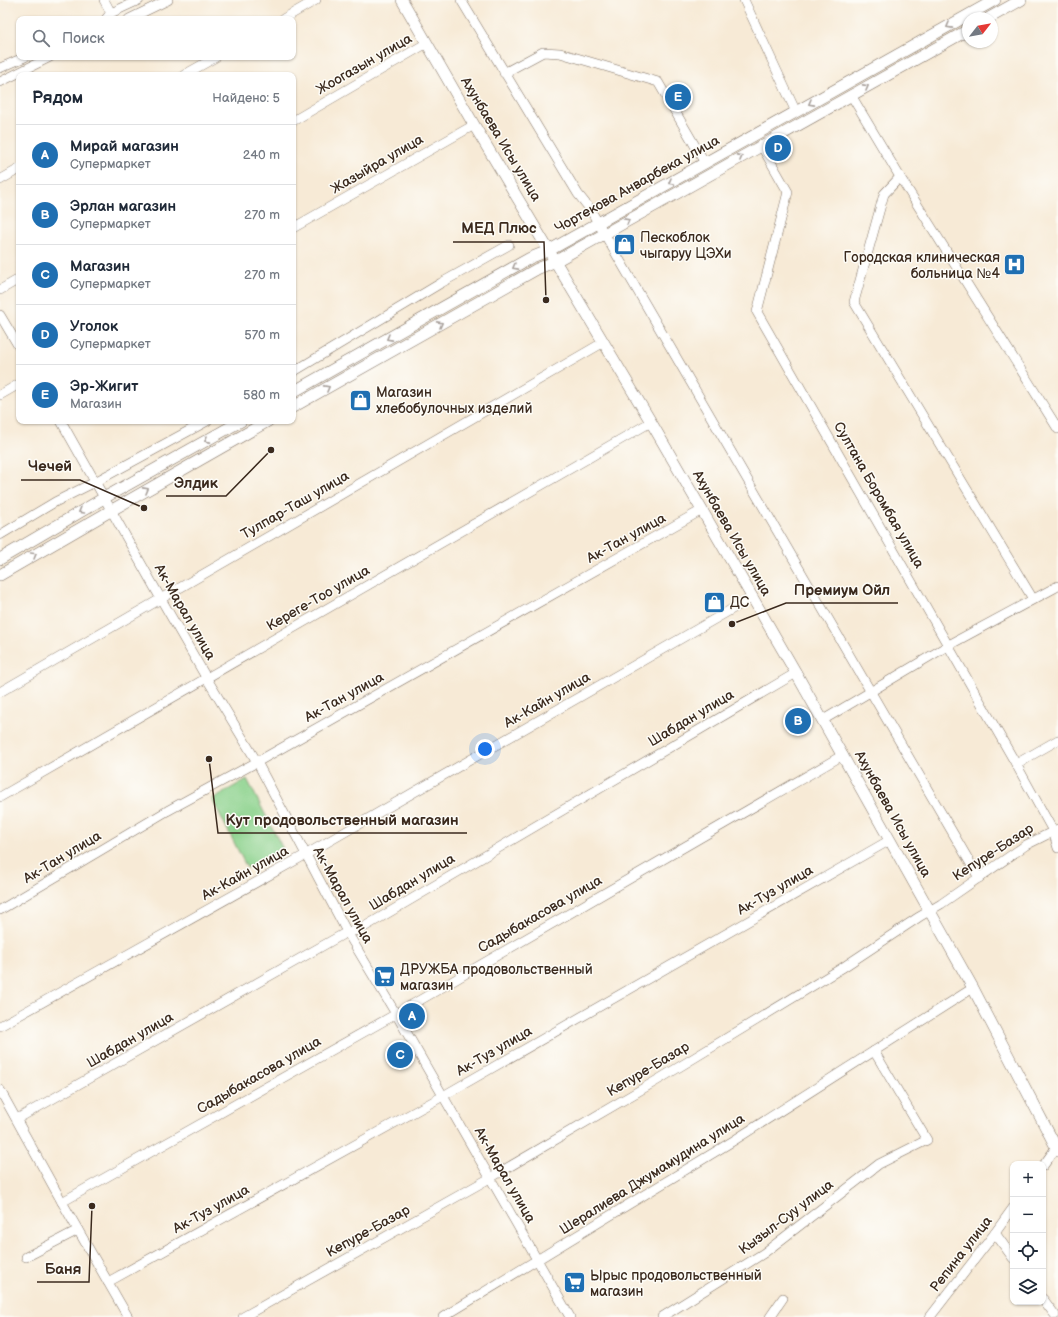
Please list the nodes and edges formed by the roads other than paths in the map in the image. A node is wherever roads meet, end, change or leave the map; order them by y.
1 (104, 0) edge
2 (139, 0) edge
3 (168, 0) edge
4 (316, 0) edge
5 (402, 0) edge
6 (461, 0) edge
7 (744, 0) edge
8 (995, 0) edge
9 (1021, 0) edge
10 (998, 13) edge
11 (109, 16) edge
12 (135, 16) edge
13 (287, 16) edge
14 (962, 33) edge
15 (427, 43) junction
16 (17, 60) edge
17 (44, 60) edge
18 (211, 60) edge
19 (0, 68) edge
20 (20, 72) edge
21 (189, 72) edge
22 (504, 72) junction
23 (16, 74) edge
24 (0, 82) edge
25 (851, 96) junction
26 (796, 112) junction
27 (296, 119) edge
28 (474, 125) junction
29 (762, 145) junction
30 (705, 163) junction
31 (16, 171) edge
32 (900, 177) junction
33 (0, 180) edge
34 (598, 224) junction
35 (296, 226) edge
36 (604, 234) junction
37 (509, 244) dead end
38 (550, 250) junction
39 (556, 261) junction
40 (16, 281) edge
41 (0, 290) edge
42 (0, 315) edge
43 (16, 342) edge
44 (604, 342) junction
45 (296, 370) edge
46 (16, 386) edge
47 (296, 390) edge
48 (0, 395) edge
49 (296, 405) edge
50 (651, 422) junction
51 (63, 424) edge
52 (201, 424) edge
53 (236, 424) edge
54 (263, 424) edge
55 (1058, 429) edge
56 (95, 482) junction
57 (104, 498) junction
58 (112, 510) junction
59 (702, 510) junction
60 (0, 536) edge
61 (0, 559) edge
62 (0, 575) edge
63 (1058, 586) edge
64 (752, 597) junction
65 (161, 599) junction
66 (1034, 599) junction
67 (949, 645) junction
68 (796, 673) junction
69 (206, 679) junction
70 (0, 692) edge
71 (870, 692) junction
72 (822, 720) junction
73 (1058, 740) edge
74 (843, 755) junction
75 (257, 762) junction
76 (1016, 764) junction
77 (0, 798) edge
78 (1055, 830) edge
79 (890, 840) junction
80 (1058, 848) edge
81 (305, 855) junction
82 (979, 878) junction
83 (0, 910) edge
84 (930, 910) junction
85 (347, 932) junction
86 (973, 988) junction
87 (396, 1014) junction
88 (0, 1026) edge
89 (874, 1051) junction
90 (1, 1093) edge
91 (443, 1096) junction
92 (17, 1119) junction
93 (1057, 1148) edge
94 (1046, 1162) edge
95 (490, 1178) junction
96 (62, 1202) junction
97 (1010, 1212) edge
98 (78, 1230) junction
99 (995, 1233) junction
100 (1010, 1254) edge
101 (26, 1257) dead end
102 (538, 1260) junction
103 (108, 1282) junction
104 (783, 1298) dead end
105 (1046, 1303) edge
106 (1055, 1315) edge
107 (128, 1317) edge
108 (243, 1317) edge
109 (443, 1317) edge
110 (570, 1317) edge
111 (662, 1317) edge
112 (770, 1317) edge
113 (930, 1317) edge

1 - 11 street
2 - 11 street
3 - 12 street
4 - 13 street
5 - 15 main road, Ахунбаева Исы улица
6 - 22 street
7 - 26 street
8 -> 26 main road, Чортекова Анварбека улица
9 - 10 main road
25 -> 14 main road, Чортекова Анварбека улица
15 - 27 street, Жоогазын улица
15 - 28 main road, Ахунбаева Исы улица
16 - 19 street
17 - 20 street
18 - 21 street
22 - 30 street
22 - 34 street
23 - 24 street
25 - 29 main road, Чортекова Анварбека улица
25 - 32 street
26 - 30 main road, Чортекова Анварбека улица
28 - 35 street, Жазыйра улица
28 - 38 main road, Ахунбаева Исы улица
36 -> 29 main road, Чортекова Анварбека улица
29 - 67 street, Султана Боромбая улица
30 -> 34 main road, Чортекова Анварбека улица
31 - 33 street
32 - 55 street
32 - 66 street
34 - 36 street
34 - 38 main road, Чортекова Анварбека улица
36 - 39 main road, Чортекова Анварбека улица
36 - 71 street
37 - 45 street
38 - 39 main road, Ахунбаева Исы улица
38 -> 47 main road, Чортекова Анварбека улица
39 - 44 main road, Ахунбаева Исы улица
49 -> 39 main road, Чортекова Анварбека улица
40 - 41 street
42 - 43 street
44 - 50 main road, Ахунбаева Исы улица
44 - 65 street, Тулпар-Таш улица
46 - 48 street
50 - 59 main road, Ахунбаева Исы улица
50 - 69 street, Кереге-Тоо улица
51 - 56 street, Ак-Марал улица
52 - 56 street
53 -> 57 main road
58 -> 54 main road
56 - 57 street, Ак-Марал улица
56 - 60 street
57 - 58 street, Ак-Марал улица
57 -> 61 main road
62 -> 58 main road
58 - 65 street, Ак-Марал улица
59 - 64 main road, Ахунбаева Исы улица
59 - 75 street, Ак-Тан улица
63 - 66 street
64 - 68 main road, Ахунбаева Исы улица
64 - 81 street, Ак-Кайн улица
65 - 69 street, Ак-Марал улица
65 - 70 street, Тулпар-Таш улица
66 - 67 street
67 - 71 street
67 - 76 street, Султана Боромбая улица
68 - 72 main road, Ахунбаева Исы улица
68 - 85 street, Шабдан улица
69 - 75 street, Ак-Марал улица
69 - 77 street, Кереге-Тоо улица
71 - 72 street
71 - 82 street
72 - 74 main road, Ахунбаева Исы улица
73 - 76 street
74 - 79 main road, Ахунбаева Исы улица
74 - 87 street, Садыбакасова улица
75 - 81 street, Ак-Марал улица
75 - 83 street, Ак-Тан улица
76 - 78 street, Султана Боромбая улица
78 - 80 street, Султана Боромбая улица
78 - 82 street, Кепуре-Базар
79 - 84 main road, Ахунбаева Исы улица
79 - 91 street, Ак-Туз улица
81 - 85 street, Ак-Марал улица
81 - 88 street, Ак-Кайн улица
82 - 84 street, Кепуре-Базар
84 - 86 main road, Ахунбаева Исы улица
84 - 95 street, Кепуре-Базар
85 - 87 street, Ак-Марал улица
85 - 92 street, Шабдан улица
86 - 89 street, Шералиева Джумамудина улица
86 - 93 main road, Ахунбаева Исы улица
87 - 91 street, Ак-Марал улица
87 - 96 street, Садыбакасова улица
89 - 102 street, Шералиева Джумамудина улица
89 - 111 street, Кызыл-Суу улица
90 - 92 street
91 - 95 street, Ак-Марал улица
91 - 103 street, Ак-Туз улица
92 - 96 street
93 - 94 street
95 - 102 street, Ак-Марал улица
95 - 108 street, Кепуре-Базар
96 - 98 street
97 - 99 street, Репина улица
98 - 101 street
98 - 103 street
99 - 100 street
99 - 113 street, Репина улица
102 - 109 street, Шералиева Джумамудина улица
102 - 110 street, Ак-Марал улица
103 - 107 street
104 - 112 street
105 - 106 street

